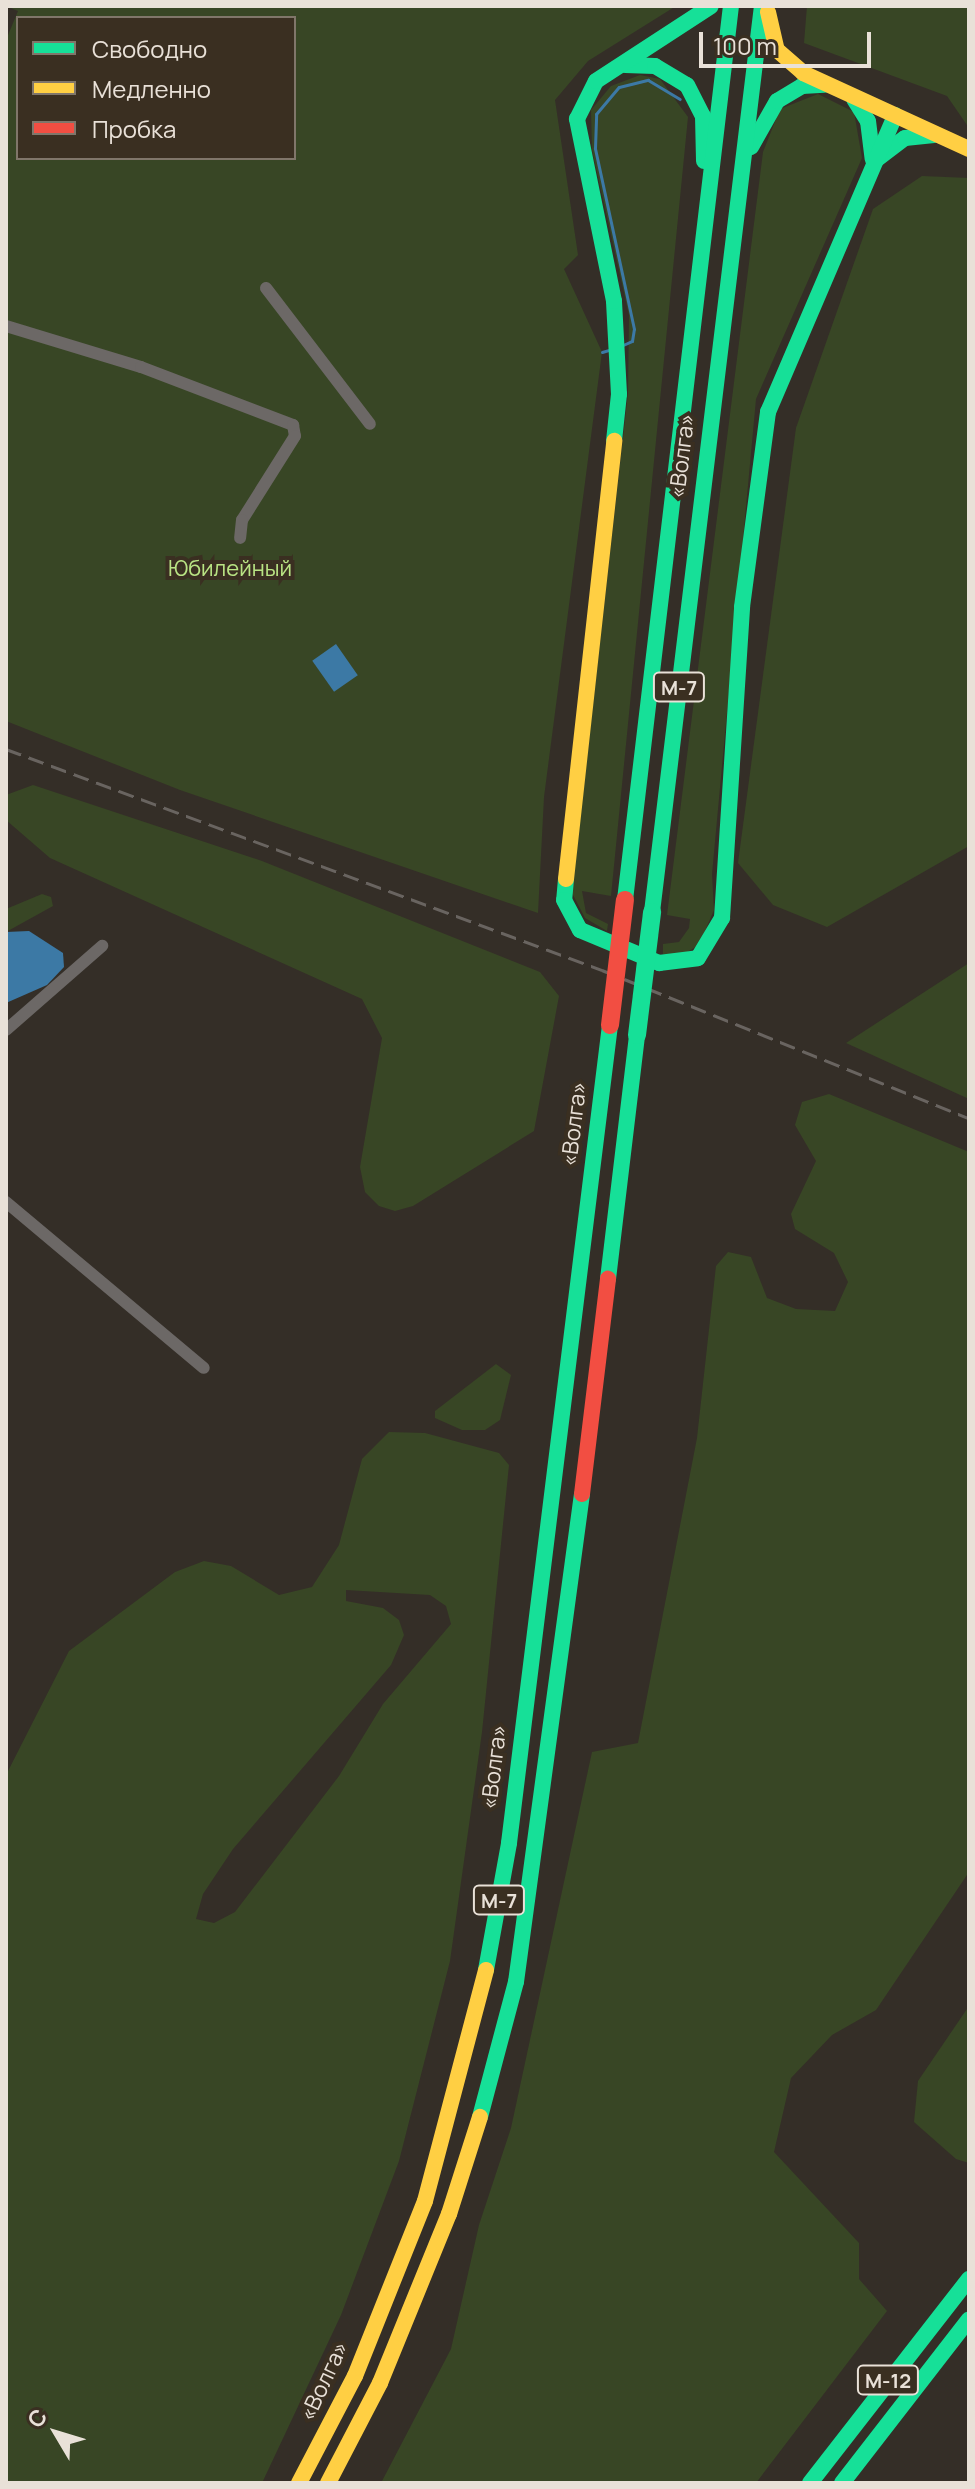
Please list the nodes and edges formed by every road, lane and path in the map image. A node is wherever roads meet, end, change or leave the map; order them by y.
1 (711, 6) edge
2 (731, 6) edge
3 (762, 6) edge
4 (768, 6) edge
5 (612, 70) junction
6 (827, 86) junction
7 (850, 95) junction
8 (895, 115) junction
9 (943, 137) junction
10 (969, 149) edge
11 (871, 167) junction
12 (738, 191) junction
13 (703, 245) junction
14 (266, 288) dead end
15 (6, 326) edge
16 (370, 424) dead end
17 (240, 538) dead end
18 (102, 946) dead end
19 (6, 1030) edge
20 (6, 1202) edge
21 (204, 1368) dead end
22 (969, 2279) edge
23 (969, 2319) edge
24 (299, 2483) edge
25 (328, 2483) edge
26 (810, 2483) edge
27 (842, 2483) edge

1 - 5 main road
2 - 13 main road, «Волга» / М-7
3 - 12 main road, «Волга» / М-7
4 - 6 main road
5 - 11 main road
5 - 13 main road
6 - 7 main road
6 - 12 main road
7 - 8 main road
7 - 11 main road
8 - 9 main road
8 - 11 main road
9 - 10 main road
9 - 11 main road
12 - 25 main road, «Волга» / М-7, bridge
13 - 24 main road, «Волга» / М-7, bridge
14 - 16 street
15 - 17 street
18 - 19 street
20 - 21 street
22 - 26 main road, М-12
23 - 27 main road, М-12

